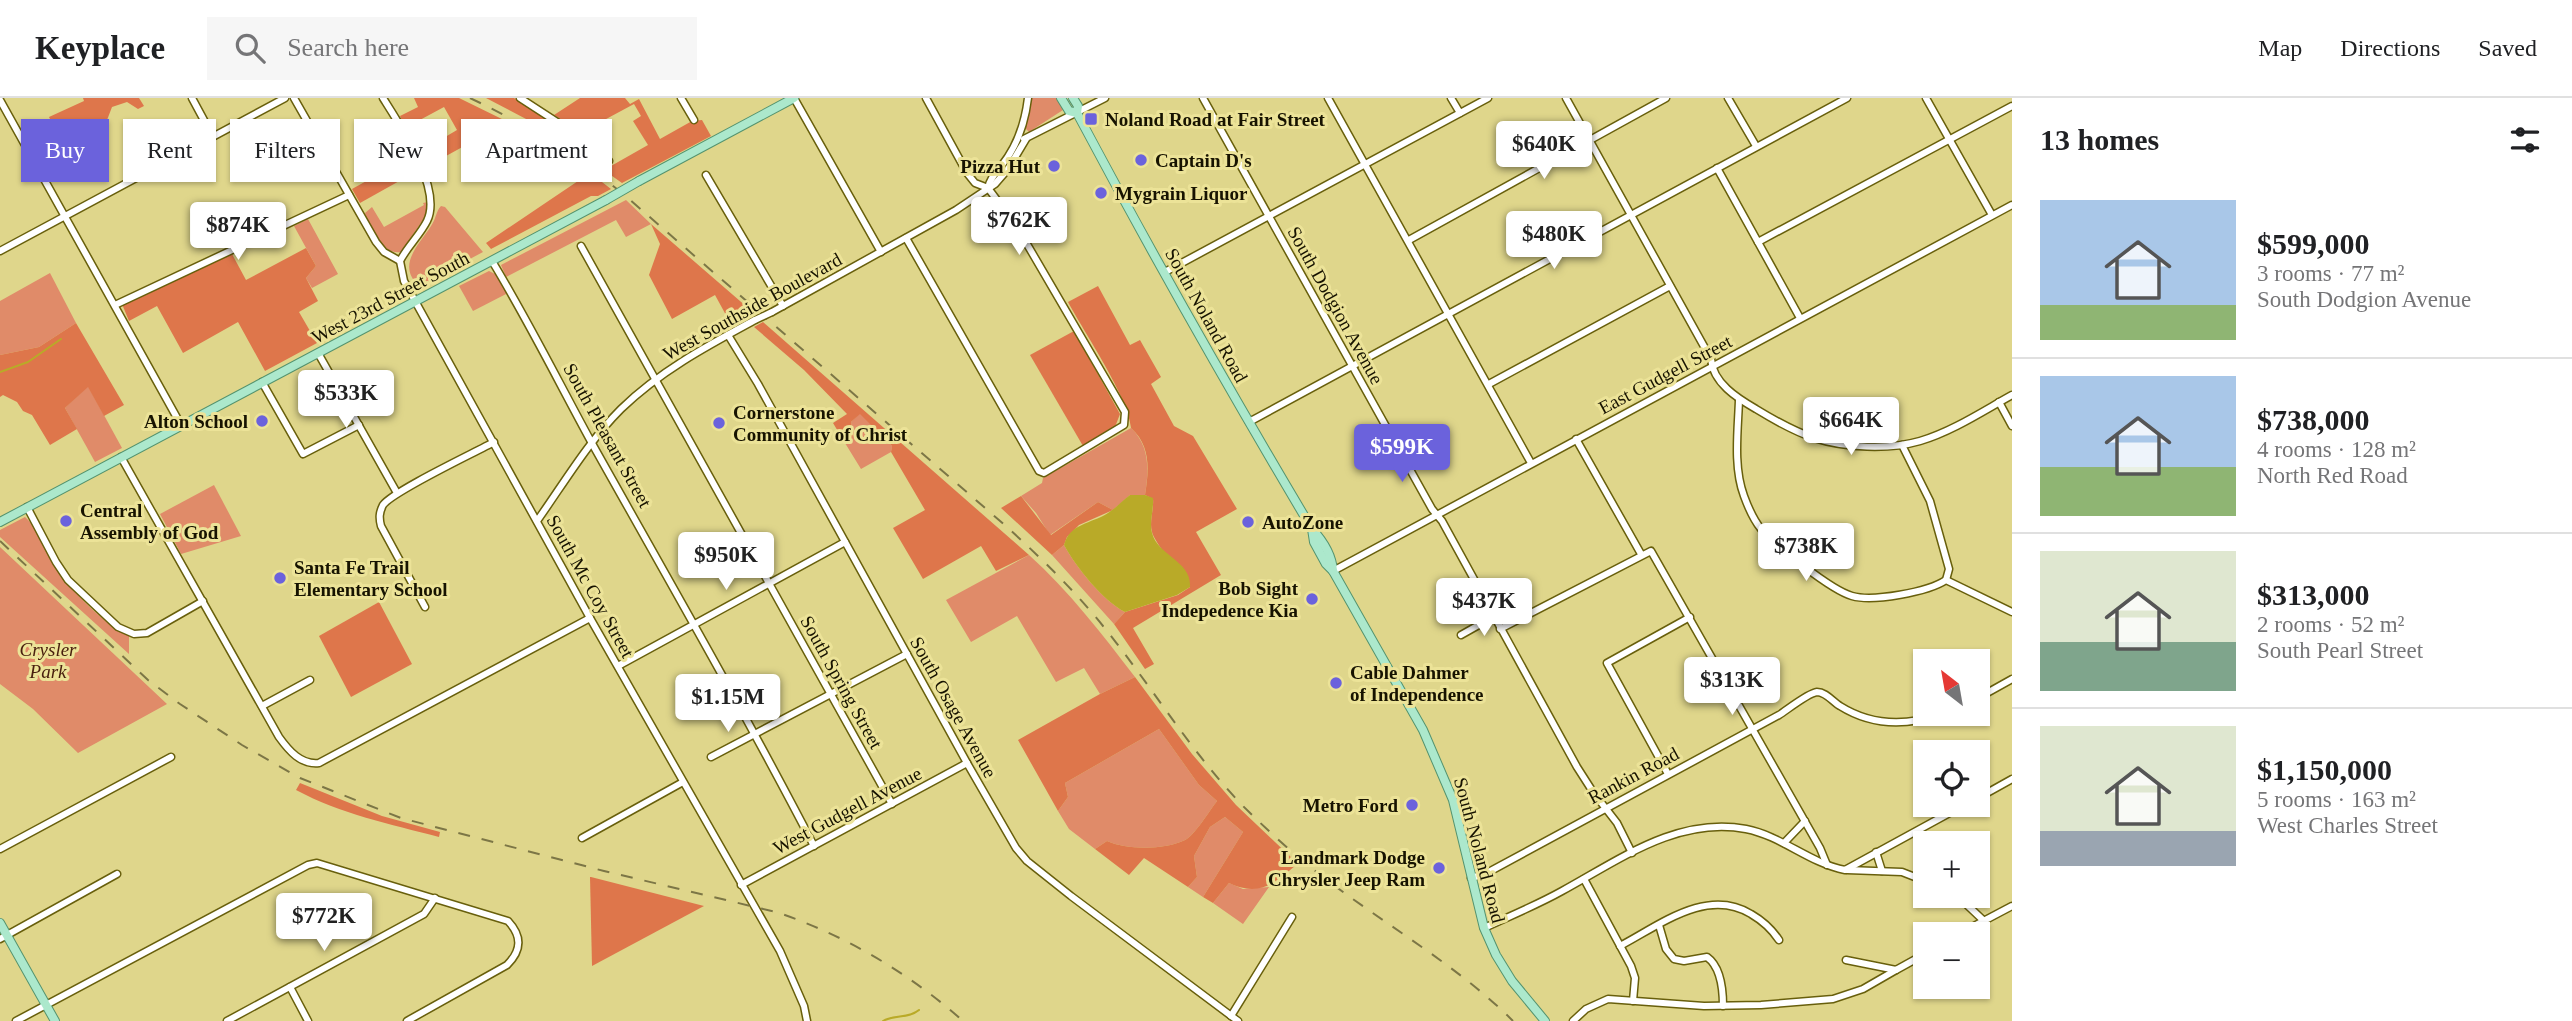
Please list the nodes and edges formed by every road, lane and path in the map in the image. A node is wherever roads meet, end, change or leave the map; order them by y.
1 (192, 98) edge
2 (285, 98) edge
3 (295, 98) edge
4 (383, 98) edge
5 (520, 98) edge
6 (681, 98) edge
7 (794, 98) edge
8 (926, 98) edge
9 (1028, 98) edge
10 (1061, 98) edge
11 (1073, 98) edge
12 (1105, 98) edge
13 (1203, 98) edge
14 (1328, 98) edge
15 (1451, 98) edge
16 (1488, 98) edge
17 (1566, 98) edge
18 (1666, 98) edge
19 (1728, 98) edge
20 (1827, 98) edge
21 (1847, 98) edge
22 (1926, 98) edge
23 (0, 100) edge
24 (1831, 106) junction
25 (2012, 106) edge
26 (1077, 113) junction
27 (1460, 113) junction
28 (203, 119) edge
29 (552, 119) edge
30 (694, 120) dead end
31 (216, 135) edge
32 (1022, 139) junction
33 (1589, 140) junction
34 (1950, 140) junction
35 (1756, 146) junction
36 (1366, 164) junction
37 (1717, 168) junction
38 (706, 175) dead end
39 (129, 182) edge
40 (988, 188) junction
41 (349, 195) junction
42 (2012, 205) edge
43 (1630, 214) junction
44 (1993, 215) junction
45 (65, 216) junction
46 (1269, 216) junction
47 (906, 238) junction
48 (1409, 240) junction
49 (1758, 242) junction
50 (581, 246) dead end
51 (0, 251) edge
52 (881, 252) junction
53 (400, 261) junction
54 (492, 261) junction
55 (1165, 272) junction
56 (1670, 286) junction
57 (415, 302) junction
58 (115, 304) junction
59 (783, 306) junction
60 (1449, 312) junction
61 (1800, 318) junction
62 (728, 335) junction
63 (318, 353) junction
64 (1351, 366) junction
65 (1712, 366) junction
66 (655, 380) junction
67 (262, 382) junction
68 (1489, 384) junction
69 (2012, 395) edge
70 (1739, 400) junction
71 (1999, 402) junction
72 (1249, 422) junction
73 (181, 425) junction
74 (359, 425) junction
75 (2012, 426) edge
76 (1576, 439) junction
77 (494, 442) junction
78 (592, 442) junction
79 (1902, 445) junction
80 (121, 457) junction
81 (1531, 463) junction
82 (397, 494) junction
83 (27, 507) junction
84 (1436, 514) junction
85 (537, 521) junction
86 (0, 522) edge
87 (845, 541) junction
88 (1641, 554) junction
89 (1333, 571) junction
90 (1946, 580) junction
91 (769, 584) junction
92 (203, 601) junction
93 (425, 607) dead end
94 (2012, 612) edge
95 (1493, 617) junction
96 (1690, 617) junction
97 (590, 618) junction
98 (695, 624) junction
99 (1500, 629) junction
100 (1461, 635) dead end
101 (907, 654) junction
102 (618, 666) junction
103 (2012, 679) edge
104 (310, 681) dead end
105 (1817, 684) dead end
106 (1990, 691) edge
107 (1817, 692) junction
108 (831, 695) junction
109 (262, 706) junction
110 (1913, 721) edge
111 (1754, 728) junction
112 (756, 735) junction
113 (171, 757) dead end
114 (711, 757) dead end
115 (967, 763) junction
116 (1668, 774) junction
117 (2012, 779) edge
118 (683, 782) junction
119 (1990, 791) edge
120 (892, 804) junction
121 (1605, 808) junction
122 (1942, 817) edge
123 (1805, 821) junction
124 (582, 838) dead end
125 (1784, 843) junction
126 (814, 846) junction
127 (0, 849) edge
128 (1876, 852) junction
129 (1632, 853) junction
130 (1827, 866) junction
131 (1845, 870) junction
132 (1882, 871) junction
133 (117, 874) dead end
134 (1913, 876) edge
135 (1471, 878) junction
136 (1584, 879) junction
137 (741, 885) junction
138 (435, 898) junction
139 (2012, 906) edge
140 (1970, 908) edge
141 (1292, 917) dead end
142 (1984, 921) joint
143 (0, 923) edge
144 (1659, 925) junction
145 (1484, 928) junction
146 (3, 937) edge
147 (1779, 940) dead end
148 (1620, 946) junction
149 (1846, 960) dead end
150 (1913, 961) edge
151 (1896, 970) junction
152 (290, 988) junction
153 (1633, 1000) junction
154 (46, 1005) junction
155 (1723, 1006) junction
156 (1231, 1016) junction
157 (16, 1021) edge
158 (55, 1021) edge
159 (227, 1021) edge
160 (308, 1021) edge
161 (407, 1021) edge
162 (807, 1021) edge
163 (1238, 1021) edge
164 (1545, 1021) edge
165 (1573, 1021) edge

1 - 28 street
2 - 31 street
3 - 41 street
4 - 53 street
5 - 29 street
6 - 30 street
7 - 52 street
7 - 54 main road, West 23rd Street South, bridge
8 - 40 street
9 - 32 street
10 - 26 main road, South Noland Road
11 - 26 main road, South Noland Road
12 - 26 street
13 - 46 street, South Dodgion Avenue
14 - 36 street
15 - 27 street
16 - 27 street
17 - 33 street
18 - 33 street
19 - 35 street
20 - 24 street
21 - 24 street
22 - 34 street
23 - 45 street
24 - 35 street
25 - 34 street
26 - 32 street
26 - 55 main road, South Noland Road
27 - 36 street
32 - 40 street
33 - 43 street
33 - 48 street
34 - 44 street
34 - 49 street
35 - 37 street
36 - 46 street
36 - 48 street
37 - 43 street
37 - 49 street
38 - 59 street
39 - 45 street
40 - 47 street, West Southside Boulevard
40 - 47 street
41 - 53 street
41 - 58 street
42 - 44 street, East Gudgell Street
43 - 56 street
43 - 60 street
44 - 61 street, East Gudgell Street
45 - 51 street
45 - 58 street
46 - 55 street
46 - 64 street, South Dodgion Avenue
47 - 52 street, West Southside Boulevard
48 - 60 street
49 - 61 street
50 - 66 street, South Spring Street
52 - 59 street, West Southside Boulevard
53 - 57 street
54 - 57 main road, West 23rd Street South
54 - 78 street, South Pleasant Street
55 - 72 main road, South Noland Road
56 - 65 street
56 - 68 street
57 - 63 main road, West 23rd Street South
57 - 77 street, South Mc Coy Street
58 - 73 street
59 - 62 street, West Southside Boulevard, bridge
60 - 64 street
60 - 68 street
61 - 65 street, East Gudgell Street
62 - 66 street, West Southside Boulevard
62 - 87 street, South Osage Avenue
63 - 67 main road, West 23rd Street South
63 - 74 street
64 - 72 street
64 - 84 street, South Dodgion Avenue
65 - 70 street
65 - 76 street, East Gudgell Street
66 - 78 street, West Southside Boulevard
66 - 91 street, South Spring Street
67 - 73 main road, West 23rd Street South
67 - 74 street
68 - 81 street
69 - 71 street
70 - 79 street
70 - 90 street
71 - 75 street
71 - 79 street
72 - 89 main road, South Noland Road
73 - 80 main road, West 23rd Street South
74 - 82 street
76 - 81 street, East Gudgell Street
76 - 88 street
77 - 82 street
77 - 85 street, South Mc Coy Street
78 - 85 street, West Southside Boulevard
78 - 98 street, South Pleasant Street
79 - 90 street
80 - 83 main road, West 23rd Street South
80 - 92 street
81 - 84 street, East Gudgell Street
82 - 93 street
83 - 86 main road, West 23rd Street South
83 - 92 street
84 - 89 street, East Gudgell Street
84 - 95 street, South Dodgion Avenue
85 - 97 street, South Mc Coy Street
87 - 91 street
87 - 101 street, South Osage Avenue
88 - 96 street
88 - 99 street
89 - 135 main road, South Noland Road
90 - 94 street
91 - 98 street
91 - 108 street, South Spring Street
92 - 109 street
95 - 99 street, South Dodgion Avenue
95 - 100 street
96 - 111 street
96 - 116 street
97 - 102 street, South Mc Coy Street
97 - 109 street
98 - 102 street
98 - 112 street, South Pleasant Street
99 - 121 street, South Dodgion Avenue
101 - 108 street
101 - 115 street, South Osage Avenue
102 - 118 street, South Mc Coy Street
103 - 106 street
104 - 109 street
105 - 107 street
107 - 110 street
107 - 111 street, Rankin Road
108 - 112 street
108 - 120 street, South Spring Street
111 - 116 street, Rankin Road
111 - 123 street
112 - 114 street
112 - 126 street, South Pleasant Street
113 - 127 street
115 - 120 street, West Gudgell Avenue
115 - 156 street, South Osage Avenue
116 - 121 street, Rankin Road
117 - 119 street
118 - 124 street
118 - 137 street, South Mc Coy Street
120 - 126 street, West Gudgell Avenue
121 - 129 street, South Dodgion Avenue
121 - 135 street, Rankin Road
122 - 128 street
123 - 125 street
123 - 130 street
125 - 129 street
125 - 130 street
126 - 137 street, West Gudgell Avenue
128 - 131 street
128 - 132 street
129 - 136 street
130 - 131 street
131 - 132 street
132 - 134 street
133 - 146 street
135 - 145 main road, South Noland Road
136 - 145 street
136 - 148 street
137 - 162 street, South Mc Coy Street
138 - 152 street
138 - 154 street
138 - 161 street
139 - 142 street
140 - 142 street
141 - 156 street
143 - 146 main road
144 - 147 street
144 - 148 street
144 - 155 street
145 - 164 main road, South Noland Road
146 - 154 main road
148 - 153 street
149 - 151 street
150 - 151 street
151 - 155 street
152 - 159 street
152 - 160 street
153 - 155 street
153 - 165 street
154 - 157 street
154 - 158 main road
156 - 163 street, South Osage Avenue

